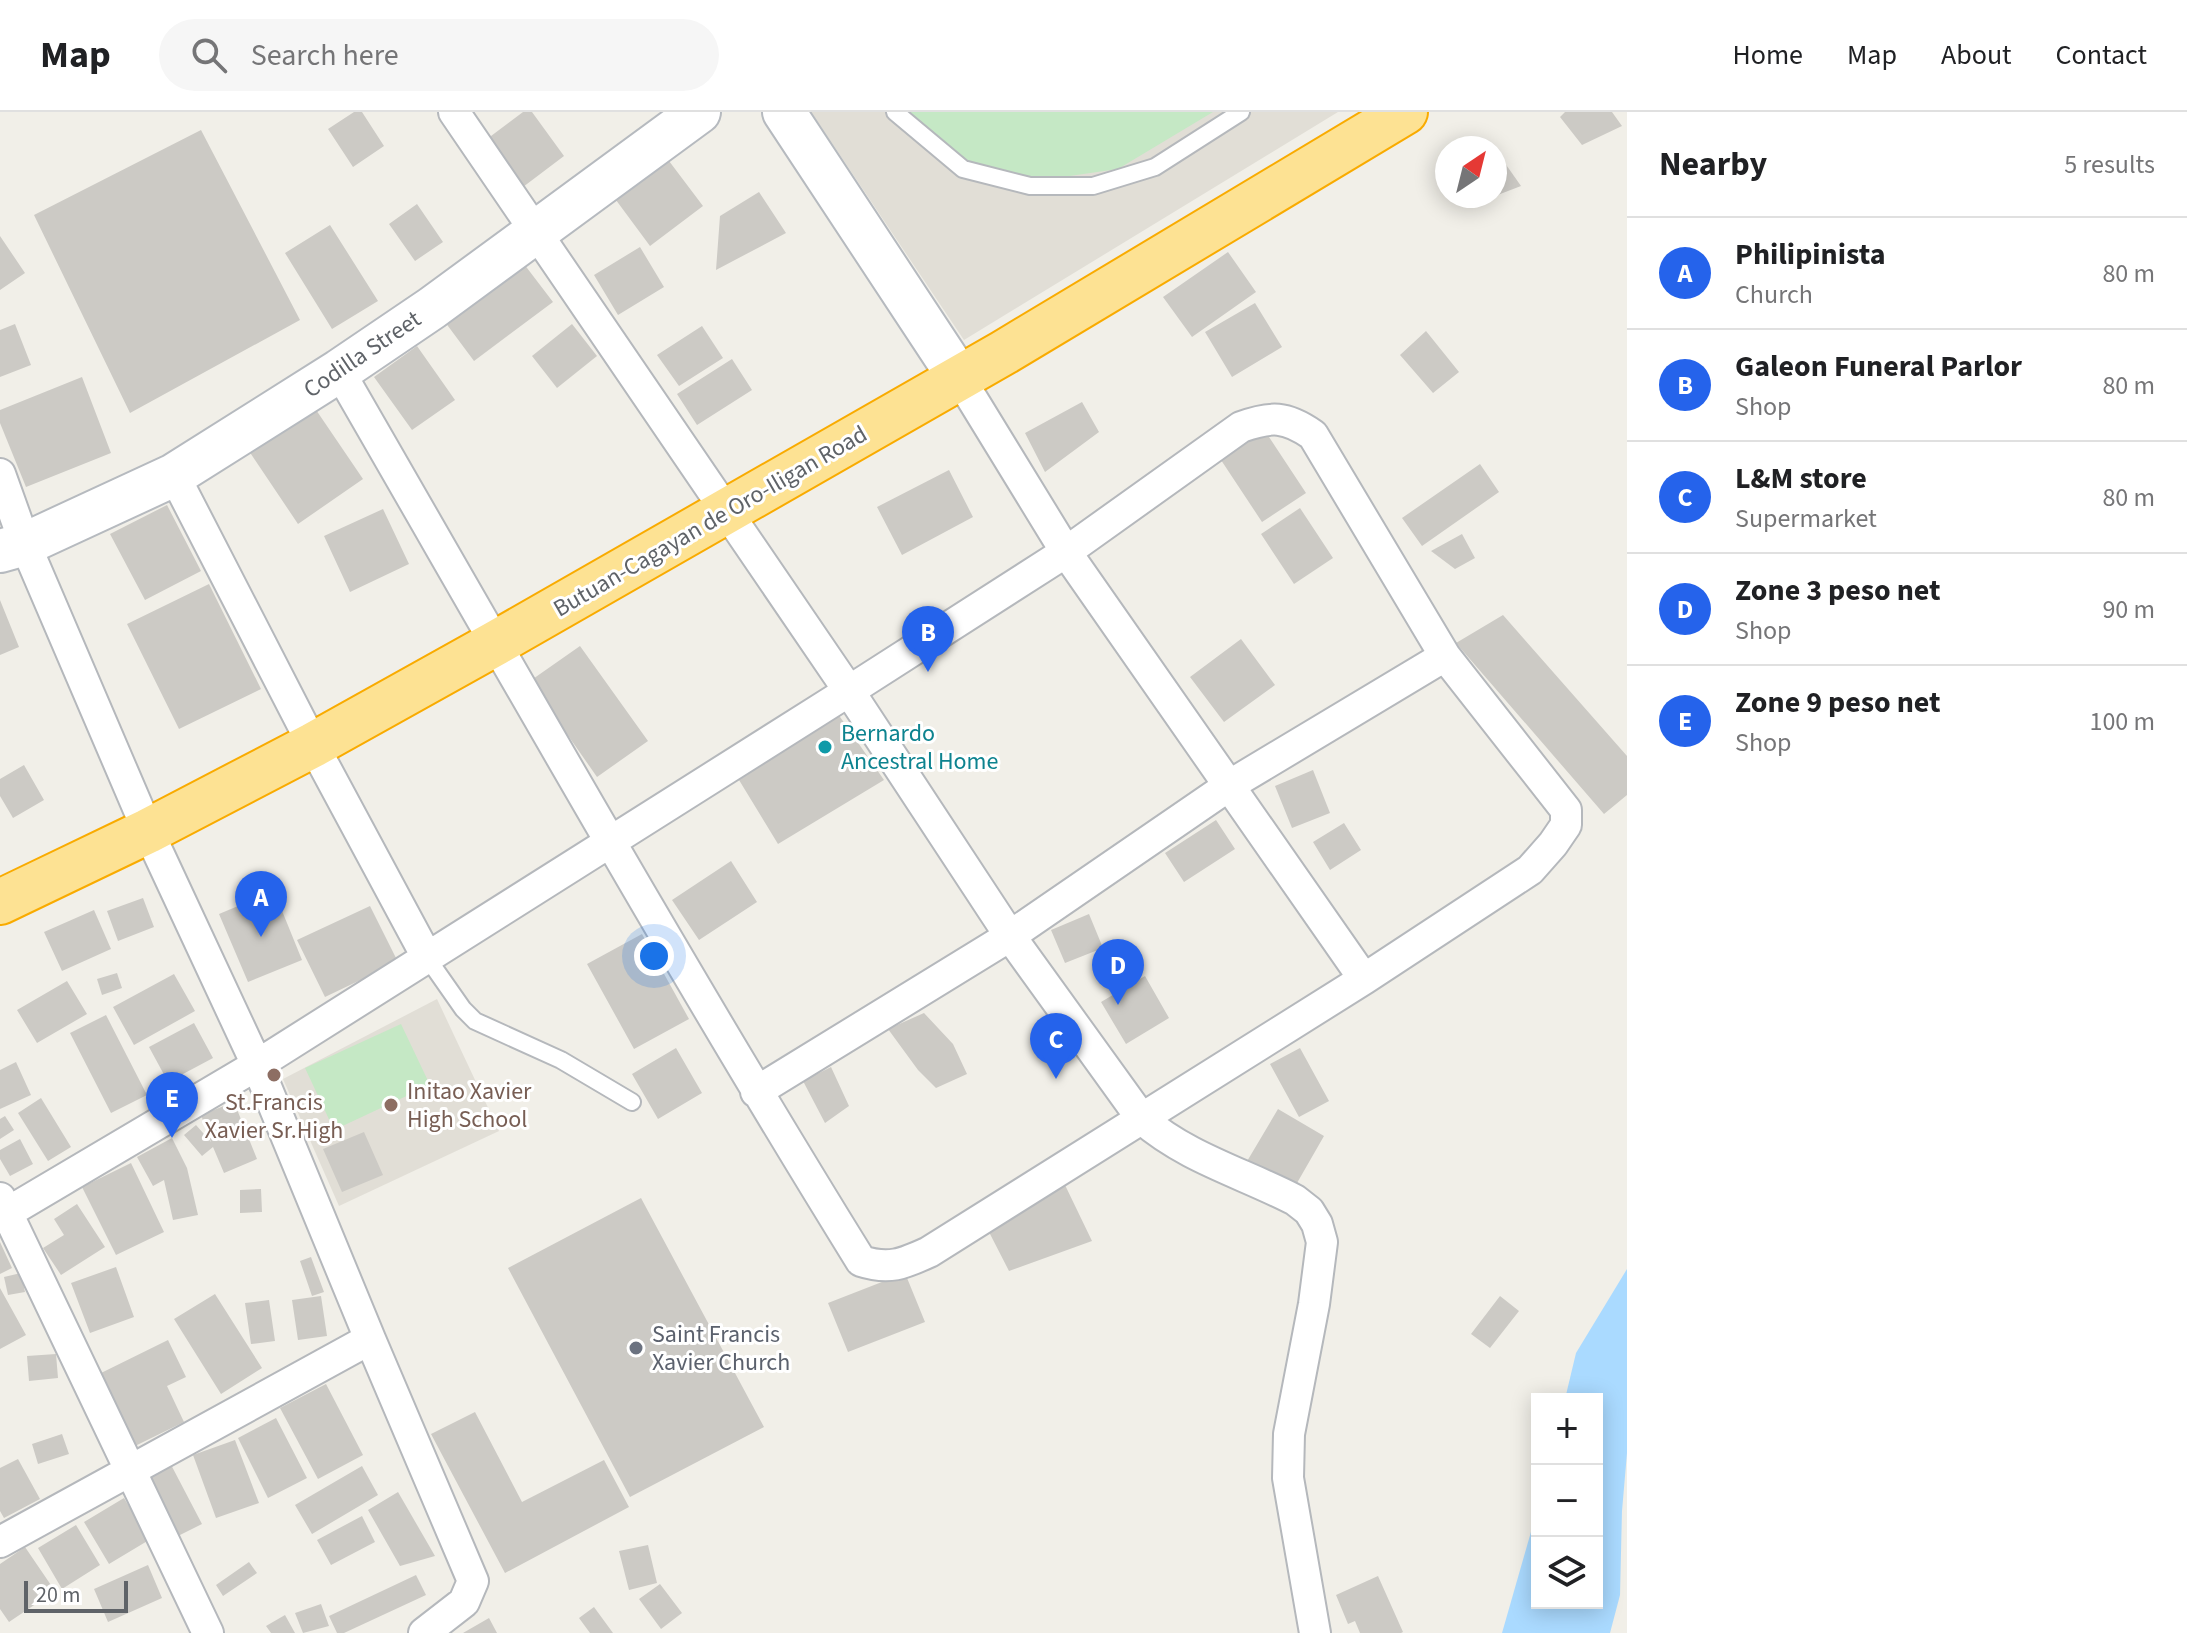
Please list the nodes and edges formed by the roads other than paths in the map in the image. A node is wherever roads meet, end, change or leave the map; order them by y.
1 (454, 112) edge
2 (699, 112) edge
3 (784, 112) edge
4 (895, 112) edge
5 (1241, 112) edge
6 (1405, 112) edge
7 (537, 232) junction
8 (339, 371) junction
9 (960, 379) junction
10 (0, 474) edge
11 (174, 475) junction
12 (726, 512) junction
13 (13, 548) edge
14 (1066, 552) junction
15 (496, 643) junction
16 (1445, 656) junction
17 (849, 691) junction
18 (313, 745) junction
19 (1230, 785) junction
20 (148, 831) junction
21 (611, 842) junction
22 (0, 902) edge
23 (1010, 936) junction
24 (428, 959) junction
25 (1364, 979) junction
26 (257, 1065) junction
27 (756, 1092) junction
28 (632, 1102) dead end
29 (1142, 1119) junction
30 (2, 1210) edge
31 (370, 1339) junction
32 (129, 1469) junction
33 (0, 1542) edge
34 (208, 1633) edge
35 (424, 1633) edge
36 (1315, 1633) edge

1 - 7 street
2 - 7 street, Codilla Street
3 - 9 street
4 - 5 lane
6 - 9 highway, Butuan-Cagayan de Oro-Iligan Road
7 - 8 street, Codilla Street
7 - 12 street
8 - 11 street, Codilla Street
8 - 15 street
9 - 12 highway, Butuan-Cagayan de Oro-Iligan Road
9 - 14 street
10 - 13 street
11 - 13 street, Codilla Street
11 - 18 street
12 - 15 highway, Butuan-Cagayan de Oro-Iligan Road
12 - 17 street
13 - 20 street
14 - 16 street
14 - 17 street
14 - 19 street
15 - 18 highway, Butuan-Cagayan de Oro-Iligan Road
15 - 21 street
16 - 19 street
16 - 25 street
17 - 21 street
17 - 23 street
18 - 20 highway, Butuan-Cagayan de Oro-Iligan Road
18 - 24 street
19 - 23 street
19 - 25 street
20 - 22 highway, Butuan-Cagayan de Oro-Iligan Road
20 - 26 street
21 - 24 street
21 - 27 street
23 - 27 street
23 - 29 street
24 - 26 street
24 - 28 lane
25 - 29 street
26 - 30 street
26 - 31 street
27 - 29 street
29 - 36 street
30 - 32 street
31 - 32 street
31 - 35 street
32 - 33 street
32 - 34 street

